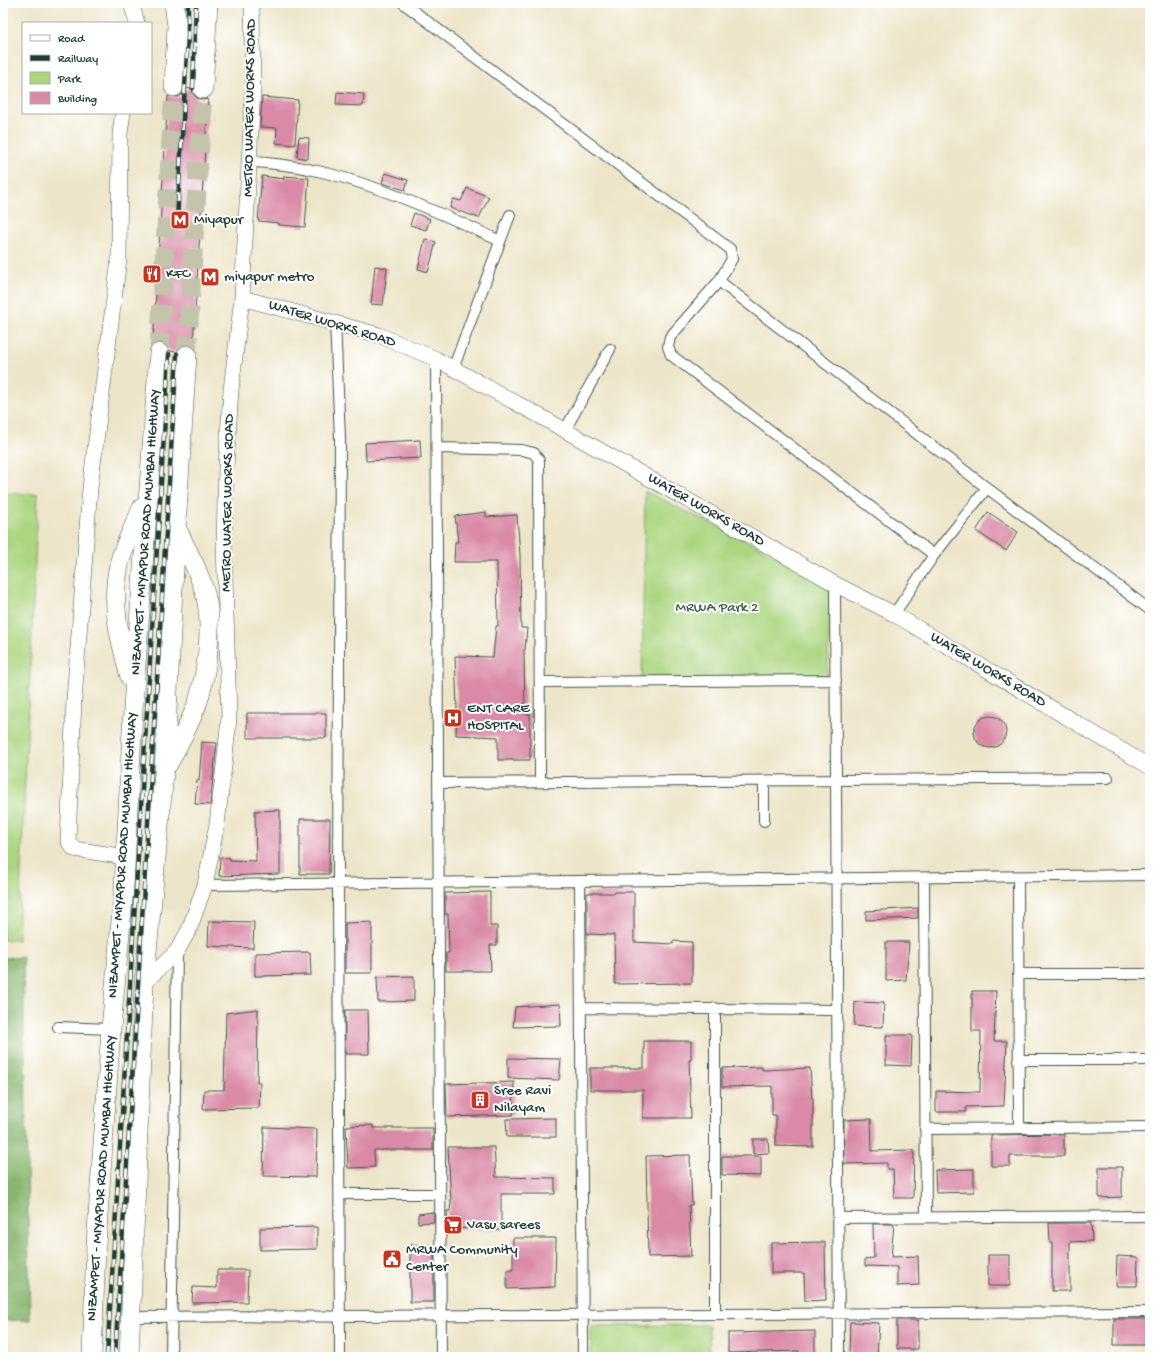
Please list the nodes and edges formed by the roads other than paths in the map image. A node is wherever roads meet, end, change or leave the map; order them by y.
1 (131, 3) edge
2 (174, 3) edge
3 (208, 3) edge
4 (252, 3) edge
5 (403, 3) edge
6 (137, 22) edge
7 (174, 87) tunnel mouth
8 (203, 89) tunnel mouth
9 (123, 114) edge
10 (250, 161) junction
11 (510, 215) dead end
12 (500, 241) junction
13 (719, 281) junction
14 (242, 298) junction
15 (335, 322) junction
16 (610, 349) dead end
17 (158, 353) tunnel mouth
18 (187, 355) tunnel mouth
19 (436, 359) junction
20 (453, 369) junction
21 (565, 430) junction
22 (436, 448) junction
23 (987, 488) junction
24 (149, 490) junction
25 (176, 528) junction
26 (934, 554) junction
27 (835, 584) junction
28 (1150, 610) edge
29 (894, 614) junction
30 (836, 680) junction
31 (540, 682) junction
32 (134, 691) junction
33 (1150, 767) edge
34 (164, 773) junction
35 (1108, 778) dead end
36 (836, 780) junction
37 (764, 781) junction
38 (540, 782) junction
39 (438, 783) junction
40 (764, 821) dead end
41 (125, 858) junction
42 (1150, 876) edge
43 (1018, 877) junction
44 (924, 878) junction
45 (837, 879) junction
46 (580, 881) junction
47 (438, 882) junction
48 (338, 884) junction
49 (205, 885) junction
50 (177, 951) junction
51 (1018, 974) junction
52 (1150, 974) edge
53 (144, 983) junction
54 (581, 1008) junction
55 (715, 1008) junction
56 (837, 1010) junction
57 (58, 1027) dead end
58 (111, 1029) junction
59 (1018, 1060) junction
60 (1150, 1060) edge
61 (1150, 1127) edge
62 (1019, 1128) junction
63 (925, 1129) junction
64 (341, 1194) junction
65 (440, 1194) junction
66 (1150, 1216) edge
67 (926, 1217) junction
68 (838, 1218) junction
69 (1150, 1312) edge
70 (715, 1314) junction
71 (839, 1314) junction
72 (582, 1315) junction
73 (340, 1316) junction
74 (441, 1316) junction
75 (130, 1317) junction
76 (171, 1317) junction
77 (92, 1357) edge
78 (129, 1357) edge
79 (171, 1357) edge
80 (340, 1357) edge
81 (441, 1357) edge
82 (583, 1357) edge
83 (839, 1357) edge

1 - 6 street
2 - 7 highway
3 - 8 highway
4 - 10 street, METRO WATER WORKS ROAD
5 - 13 street
9 - 41 street
10 - 12 street
10 - 14 street, METRO WATER WORKS ROAD
11 - 12 street
12 - 20 street
13 - 23 street
13 - 26 street
14 - 15 street, WATER WORKS ROAD
14 - 49 street, METRO WATER WORKS ROAD
15 - 19 street, WATER WORKS ROAD
15 - 48 street
16 - 21 street
17 - 24 highway, NIZAMPET - MIYAPUR ROAD MUMBAI HIGHWAY
18 - 25 highway, NIZAMPET - MIYAPUR ROAD MUMBAI HIGHWAY
19 - 20 street, WATER WORKS ROAD
19 - 22 street
20 - 21 street, WATER WORKS ROAD
21 - 27 street, WATER WORKS ROAD
22 - 31 street
22 - 39 street
23 - 26 street
23 - 28 street
24 - 32 highway, NIZAMPET - MIYAPUR ROAD MUMBAI HIGHWAY
24 - 32 highway
25 - 34 highway, NIZAMPET - MIYAPUR ROAD MUMBAI HIGHWAY
25 - 34 highway
26 - 29 street
27 - 29 street, WATER WORKS ROAD
27 - 30 street
29 - 33 street, WATER WORKS ROAD
30 - 31 street
30 - 36 street
31 - 38 street
32 - 41 highway, NIZAMPET - MIYAPUR ROAD MUMBAI HIGHWAY
34 - 53 highway, NIZAMPET - MIYAPUR ROAD MUMBAI HIGHWAY
35 - 36 street
36 - 37 street
36 - 45 street
37 - 38 street
37 - 40 street
38 - 39 street
39 - 47 street
41 - 58 highway, NIZAMPET - MIYAPUR ROAD MUMBAI HIGHWAY
42 - 43 street
43 - 44 street
43 - 51 street
44 - 45 street
44 - 63 street
45 - 46 street
45 - 56 street
46 - 47 street
46 - 54 street
47 - 48 street
47 - 65 street
48 - 49 street
48 - 64 street
49 - 50 street, METRO WATER WORKS ROAD
50 - 53 street, METRO WATER WORKS ROAD
50 - 76 street
51 - 52 street
51 - 59 street
53 - 75 highway, NIZAMPET - MIYAPUR ROAD MUMBAI HIGHWAY
54 - 55 street
54 - 72 street
55 - 56 street
55 - 70 street
56 - 68 street
57 - 58 street
58 - 77 highway, NIZAMPET - MIYAPUR ROAD MUMBAI HIGHWAY
59 - 60 street
59 - 62 street
61 - 62 street
62 - 63 street
63 - 67 street
64 - 65 street
64 - 73 street
65 - 74 street
66 - 67 street
67 - 68 street
68 - 71 street
69 - 71 street
70 - 71 street
70 - 72 street
71 - 83 street
72 - 74 street
72 - 82 street
73 - 74 street
73 - 76 street
73 - 80 street
74 - 81 street
75 - 76 street
75 - 78 highway, NIZAMPET - MIYAPUR ROAD MUMBAI HIGHWAY
76 - 79 street

